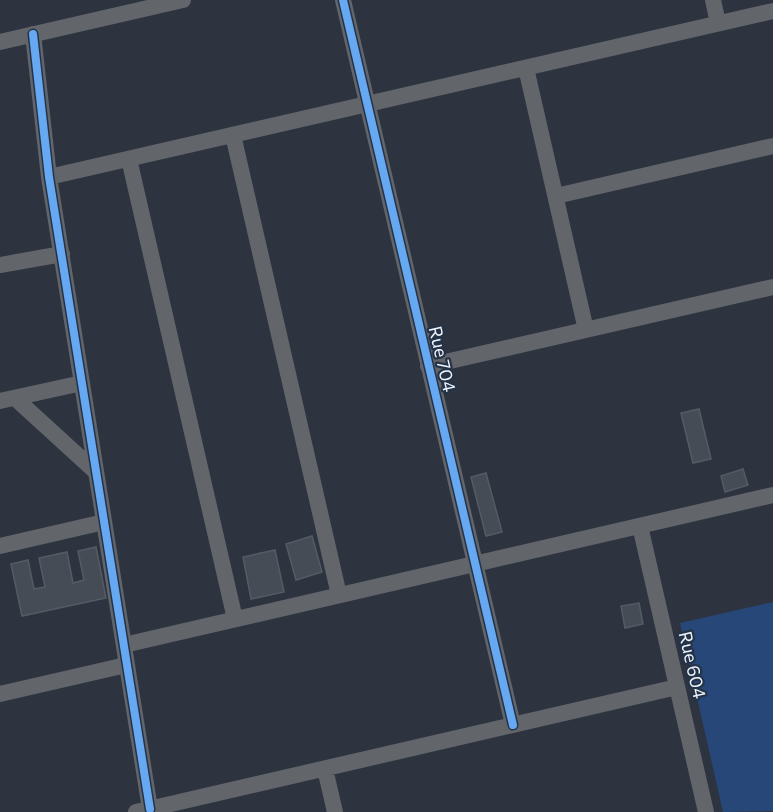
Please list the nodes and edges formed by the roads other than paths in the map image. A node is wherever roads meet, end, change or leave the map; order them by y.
1 (183, 0) edge
2 (343, 0) edge
3 (713, 0) edge
4 (773, 10) edge
5 (718, 23) junction
6 (33, 34) junction
7 (0, 42) edge
8 (526, 68) junction
9 (367, 104) junction
10 (233, 135) junction
11 (773, 146) edge
12 (129, 159) junction
13 (50, 177) junction
14 (556, 196) junction
15 (62, 254) junction
16 (0, 265) edge
17 (773, 287) edge
18 (586, 330) junction
19 (429, 366) junction
20 (82, 382) junction
21 (8, 400) edge
22 (96, 472) junction
23 (773, 495) edge
24 (104, 522) junction
25 (640, 526) junction
26 (0, 546) edge
27 (475, 564) junction
28 (339, 595) junction
29 (235, 619) junction
30 (124, 645) junction
31 (126, 665) junction
32 (677, 687) junction
33 (0, 694) edge
34 (513, 725) junction
35 (325, 768) junction
36 (143, 810) edge
37 (335, 812) edge
38 (706, 812) edge

1 - 6 street
2 - 9 street, Rue 704
3 - 5 street
4 - 5 street
5 - 8 street
6 - 7 street
6 - 13 street
8 - 9 street
8 - 14 street
9 - 10 street
9 - 19 street, Rue 704
10 - 12 street
10 - 28 street
11 - 14 street
12 - 13 street
12 - 29 street
13 - 15 street
14 - 18 street
15 - 16 street
15 - 20 street
17 - 18 street
18 - 19 street
19 - 27 street, Rue 704
20 - 21 street
20 - 22 street
21 - 22 street
22 - 24 street
23 - 25 street
24 - 26 street
24 - 30 street
25 - 27 street
25 - 32 street, Rue 604
27 - 28 street
27 - 34 street, Rue 704
28 - 29 street
29 - 30 street
30 - 31 street
31 - 33 street
31 - 36 street
32 - 34 street
32 - 38 street, Rue 604
34 - 35 street
35 - 36 street
35 - 37 street

